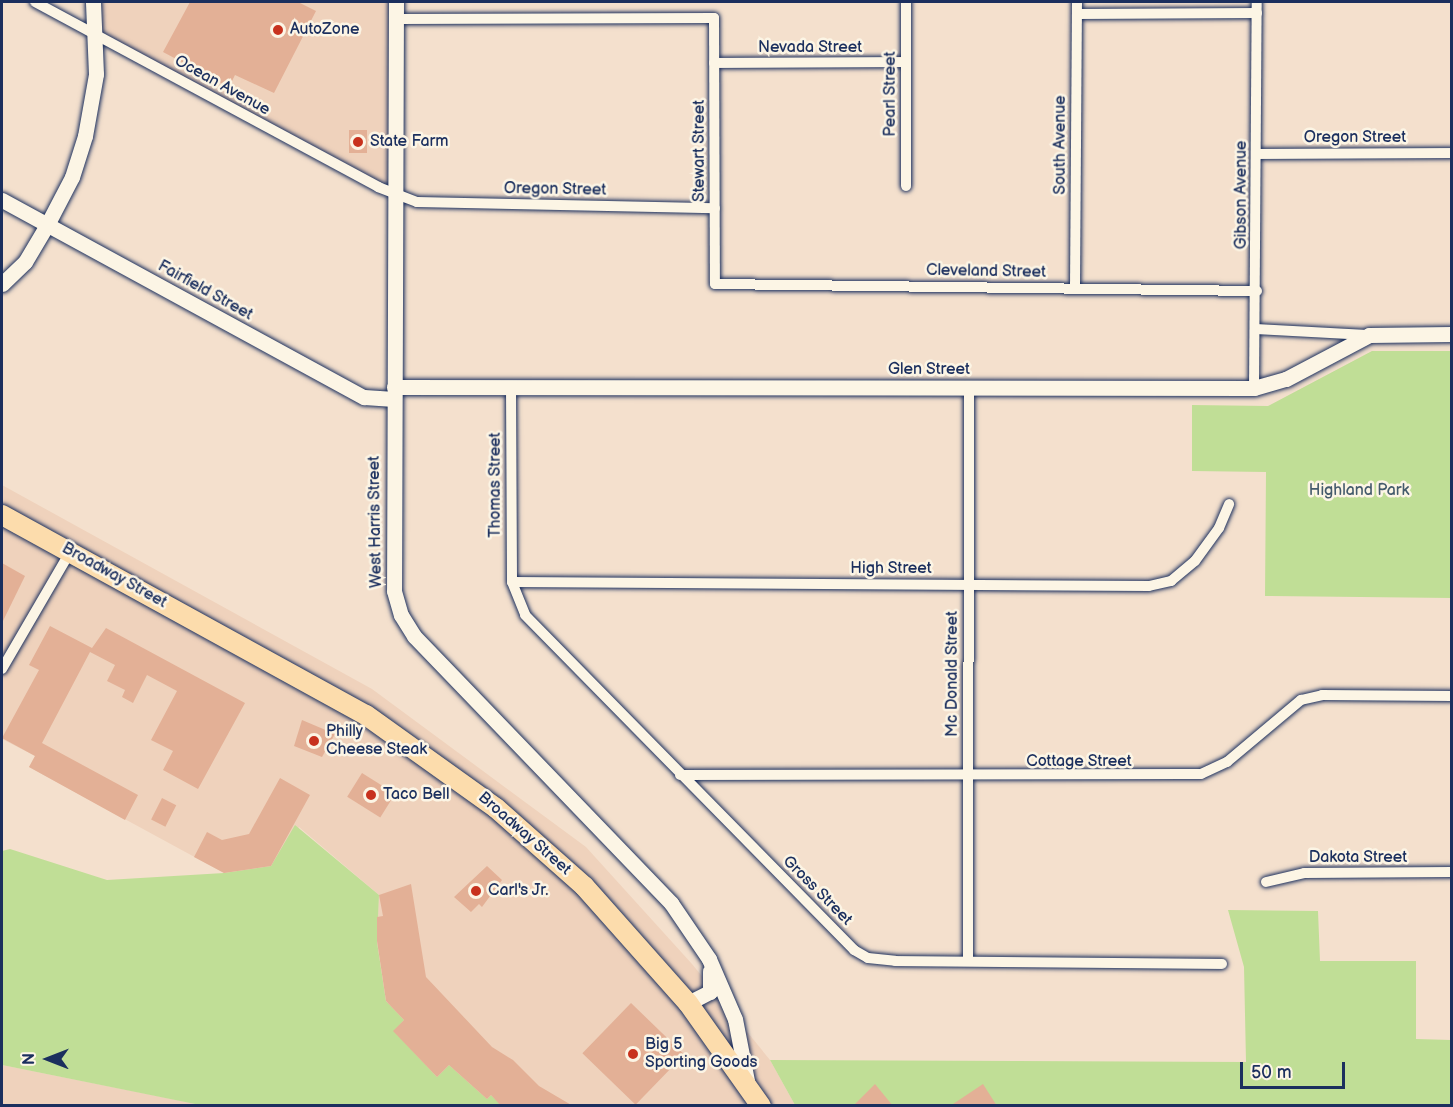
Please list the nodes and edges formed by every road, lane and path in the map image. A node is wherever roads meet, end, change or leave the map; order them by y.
1 (35, 2) edge
2 (93, 2) edge
3 (396, 2) edge
4 (906, 2) edge
5 (1077, 2) edge
6 (1257, 7) edge
7 (1077, 14) junction
8 (397, 19) junction
9 (96, 33) junction
10 (714, 63) junction
11 (905, 63) junction
12 (1452, 153) edge
13 (1258, 154) junction
14 (906, 186) dead end
15 (396, 194) junction
16 (2, 200) edge
17 (715, 208) junction
18 (47, 225) junction
19 (2, 284) edge
20 (715, 284) joint
21 (1075, 288) junction
22 (1257, 291) junction
23 (1256, 329) junction
24 (1452, 334) edge
25 (1369, 335) junction
26 (511, 388) junction
27 (969, 388) junction
28 (1254, 388) junction
29 (394, 393) junction
30 (1229, 504) dead end
31 (2, 515) edge
32 (70, 552) junction
33 (512, 582) junction
34 (969, 585) junction
35 (2, 669) edge
36 (1452, 696) edge
37 (680, 775) junction
38 (968, 776) junction
39 (1452, 873) edge
40 (1266, 882) dead end
41 (709, 959) junction
42 (968, 961) junction
43 (1222, 964) dead end
44 (688, 1002) junction
45 (748, 1086) junction
46 (761, 1106) edge

1 - 9 street, Ocean Avenue
2 - 9 main road
3 - 8 main road, West Harris Street
4 - 11 street, Pearl Street
5 - 7 street, South Avenue
6 - 7 street
6 - 13 street, Gibson Avenue
7 - 21 street, South Avenue
8 - 10 street, Stewart Street
8 - 15 main road, West Harris Street
9 - 15 street, Ocean Avenue
9 - 18 main road
10 - 11 street, Nevada Street
10 - 17 street, Stewart Street
11 - 14 street, Pearl Street
12 - 13 street, Oregon Street
13 - 22 street, Gibson Avenue
15 - 17 street, Oregon Street
15 - 29 main road, West Harris Street
16 - 18 main road, Fairfield Street
17 - 20 street, Stewart Street
18 - 19 main road
18 - 29 main road, Fairfield Street
20 - 21 street, Cleveland Street
21 - 22 street, Cleveland Street
22 - 23 street, Gibson Avenue
23 - 25 street
23 - 28 street, Gibson Avenue
24 - 25 main road, Glen Street
25 - 28 main road, Glen Street
26 - 27 main road, Glen Street
26 - 29 main road, Glen Street
26 - 33 street, Thomas Street
27 - 28 main road, Glen Street
27 - 34 street, Mc Donald Street
29 - 41 main road, West Harris Street
30 - 34 street, High Street
31 - 32 highway, Broadway Street
32 - 35 street
32 - 44 highway, Broadway Street
33 - 34 street, High Street
33 - 37 street, Gross Street
34 - 38 street, Mc Donald Street
36 - 38 street, Cottage Street
37 - 38 street, Cottage Street
37 - 42 street, Gross Street
38 - 42 street, Mc Donald Street
39 - 40 street, Dakota Street
41 - 44 main road
41 - 45 main road, West Harris Street
42 - 43 street, Gross Street
44 - 45 highway, Broadway Street
45 - 46 highway, Broadway Street

